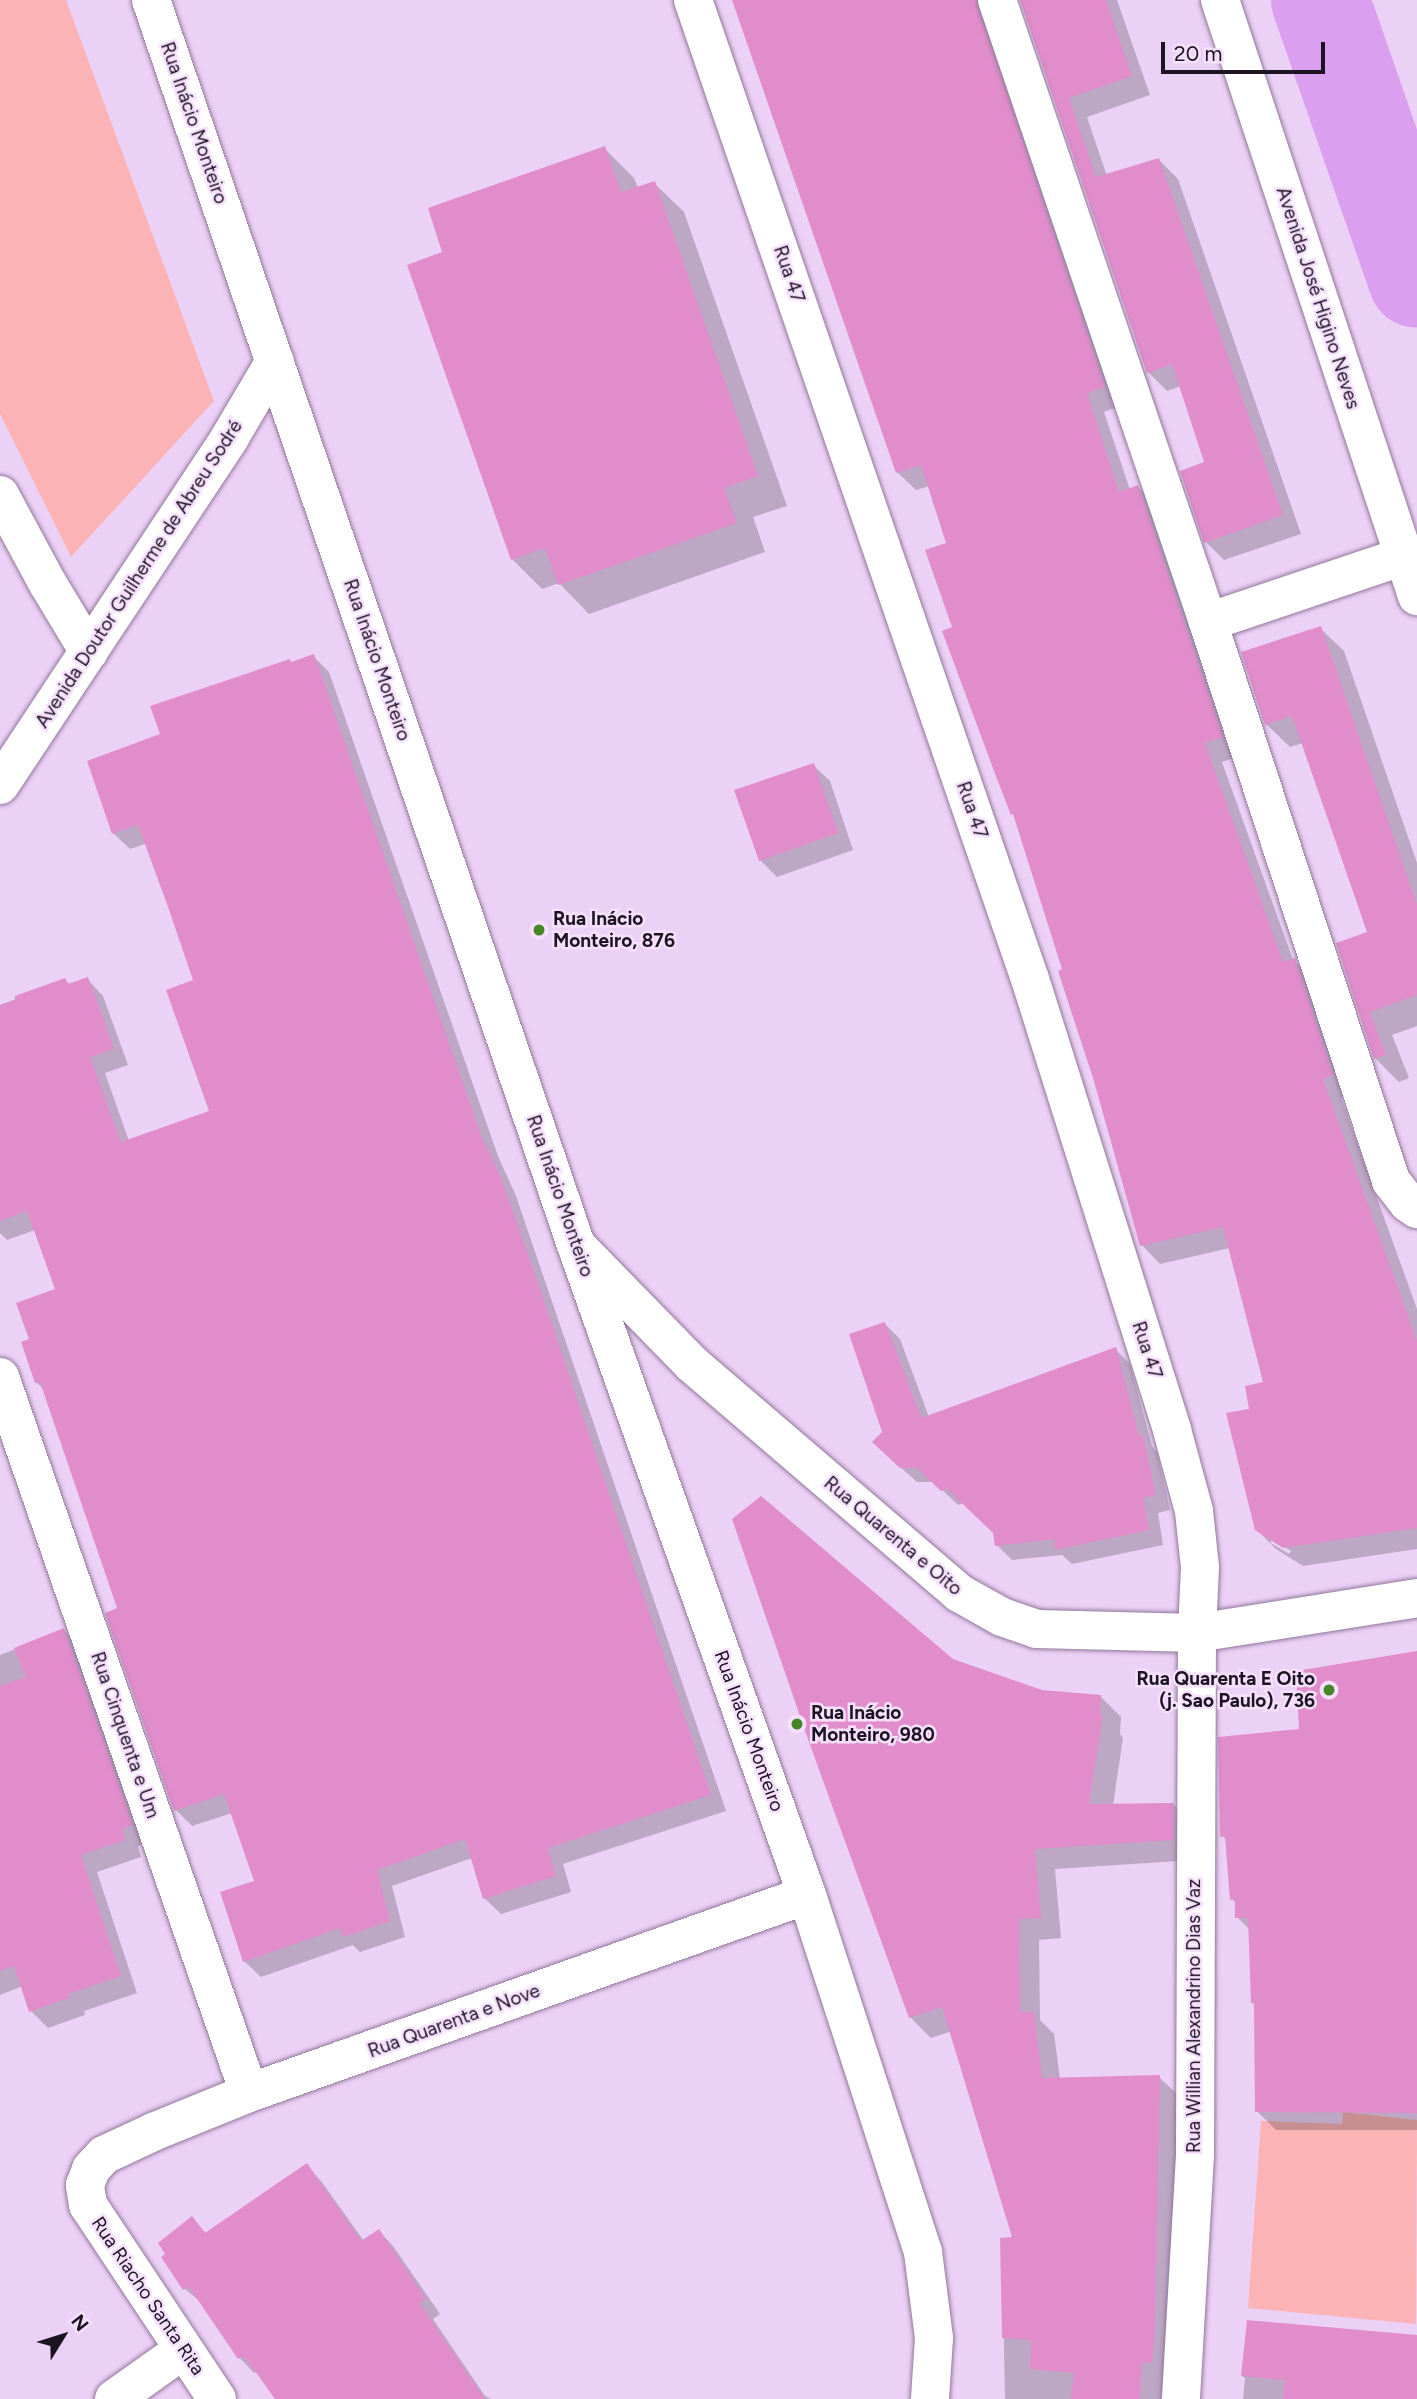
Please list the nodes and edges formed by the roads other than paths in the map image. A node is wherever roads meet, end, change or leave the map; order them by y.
1 (151, 0) edge
2 (693, 0) edge
3 (998, 0) edge
4 (1220, 0) edge
5 (275, 361) junction
6 (0, 495) edge
7 (1404, 556) junction
8 (1417, 596) edge
9 (1208, 622) junction
10 (89, 652) junction
11 (0, 785) edge
12 (1417, 1209) edge
13 (576, 1245) junction
14 (0, 1377) edge
15 (1417, 1598) edge
16 (1197, 1633) junction
17 (807, 1895) junction
18 (250, 2093) junction
19 (104, 2155) joint
20 (183, 2350) junction
21 (114, 2399) edge
22 (217, 2399) edge
23 (930, 2399) edge
24 (1181, 2399) edge

1 - 5 street, Rua Inácio Monteiro
2 - 16 street, Rua 47
3 - 9 street
4 - 7 street, Avenida José Higino Neves
5 - 10 street, Avenida Doutor Guilherme de Abreu Sodré
5 - 13 street, Rua Inácio Monteiro
6 - 10 street
7 - 8 street, Avenida José Higino Neves
7 - 9 street
9 - 12 street
10 - 11 street, Avenida Doutor Guilherme de Abreu Sodré
13 - 16 street, Rua Quarenta e Oito
13 - 17 street, Rua Inácio Monteiro
14 - 18 street, Rua Cinquenta e Um
15 - 16 street, Rua Quarenta e Oito
16 - 24 street, Rua Willian Alexandrino Dias Vaz
17 - 18 street, Rua Quarenta e Nove
17 - 23 street, Rua Inácio Monteiro
18 - 19 street, Rua Quarenta e Nove
19 - 20 street, Rua Riacho Santa Rita
20 - 21 street
20 - 22 street, Rua Riacho Santa Rita

